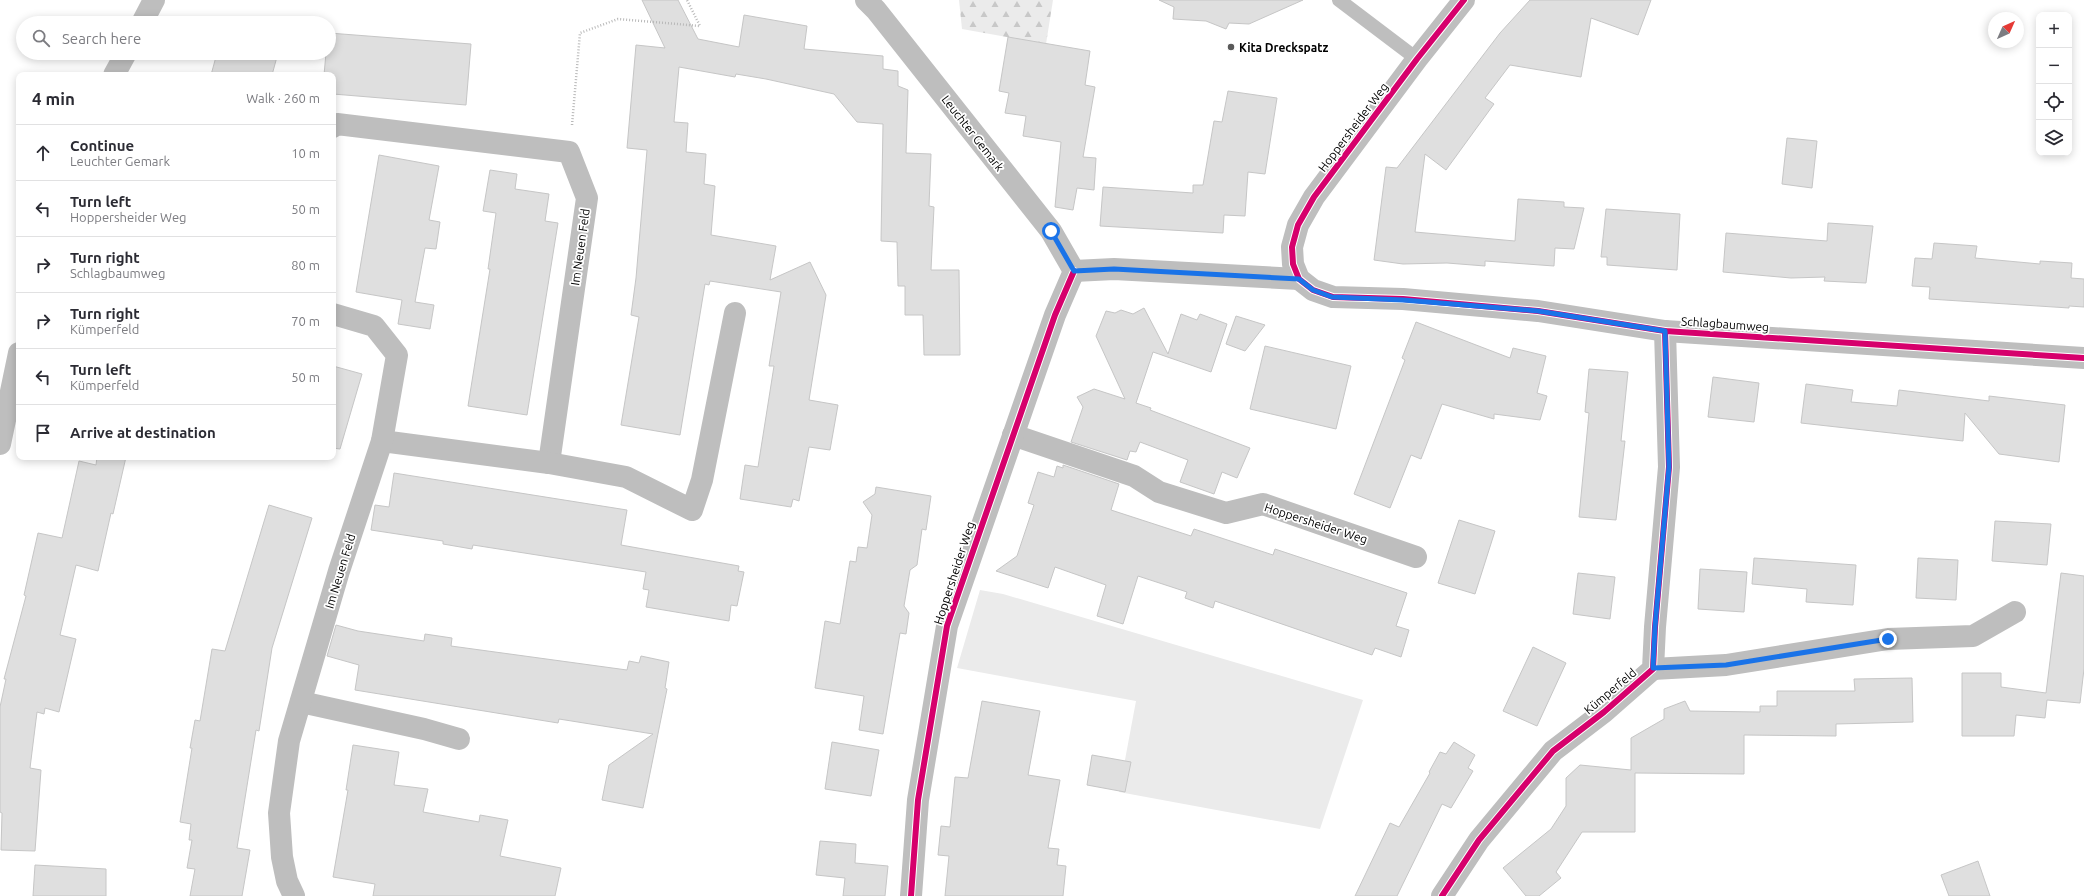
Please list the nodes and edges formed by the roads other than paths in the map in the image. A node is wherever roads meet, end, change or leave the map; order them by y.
1 (154, 0) edge
2 (866, 0) edge
3 (1339, 0) edge
4 (1464, 0) edge
5 (146, 16) edge
6 (1418, 59) junction
7 (122, 60) edge
8 (116, 72) edge
9 (336, 125) edge
10 (1074, 271) junction
11 (1299, 279) junction
12 (735, 313) dead end
13 (336, 315) edge
14 (1665, 331) junction
15 (2084, 358) edge
16 (16, 367) edge
17 (1013, 434) junction
18 (382, 441) junction
19 (0, 444) edge
20 (549, 463) junction
21 (1416, 557) dead end
22 (2015, 612) dead end
23 (1653, 668) junction
24 (301, 702) junction
25 (459, 739) dead end
26 (294, 896) edge
27 (911, 896) edge
28 (1442, 896) edge

1 - 5 street
2 - 10 street, Leuchter Gemark
3 - 6 lane
4 - 6 street, Hoppersheider Weg
6 - 11 street, Hoppersheider Weg
7 - 8 street
9 - 20 street, Im Neuen Feld
10 - 11 street
10 - 17 street, Hoppersheider Weg
11 - 14 street, Schlagbaumweg
12 - 20 street
13 - 18 street, Im Neuen Feld
14 - 15 street, Schlagbaumweg
14 - 23 street, Kümperfeld
16 - 19 street
17 - 21 street, Hoppersheider Weg
17 - 27 street, Hoppersheider Weg
18 - 20 street
18 - 24 street, Im Neuen Feld
22 - 23 street, Kümperfeld
23 - 28 street, Kümperfeld
24 - 25 street
24 - 26 street, Im Neuen Feld

